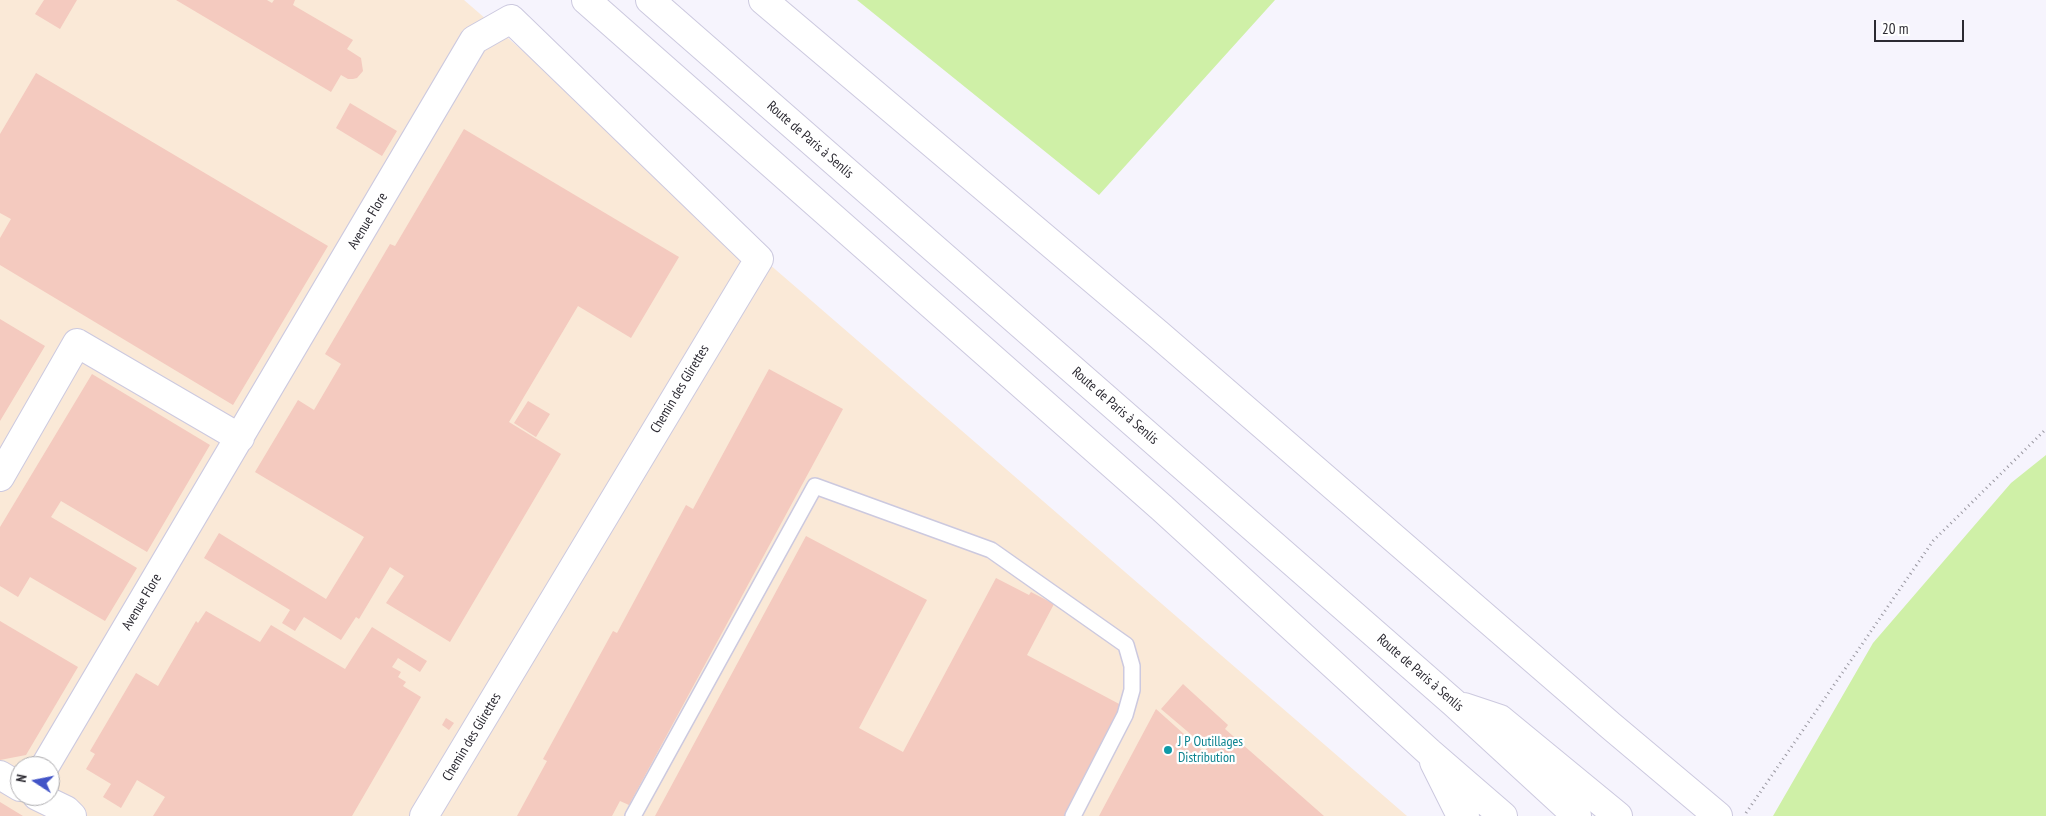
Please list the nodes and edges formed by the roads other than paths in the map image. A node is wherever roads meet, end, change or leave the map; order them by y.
1 (586, 0) edge
2 (650, 0) edge
3 (763, 0) edge
4 (511, 19) joint
5 (240, 438) junction
6 (0, 478) edge
7 (1454, 703) junction
8 (1429, 752) junction
9 (51, 756) edge
10 (58, 806) edge
11 (72, 816) edge
12 (424, 816) edge
13 (632, 816) edge
14 (1073, 816) edge
15 (1465, 816) edge
16 (1504, 816) edge
17 (1577, 816) edge
18 (1618, 816) edge
19 (1718, 816) edge

1 - 8 street
2 - 7 street, Route de Paris à Senlis
3 - 19 street
4 - 5 street, Avenue Flore
4 - 12 street, Chemin des Glirettes
5 - 6 street
5 - 9 street, Avenue Flore
7 - 17 street, Route de Paris à Senlis
7 - 18 street
8 - 15 street
8 - 16 street
10 - 11 street
13 - 14 lane

